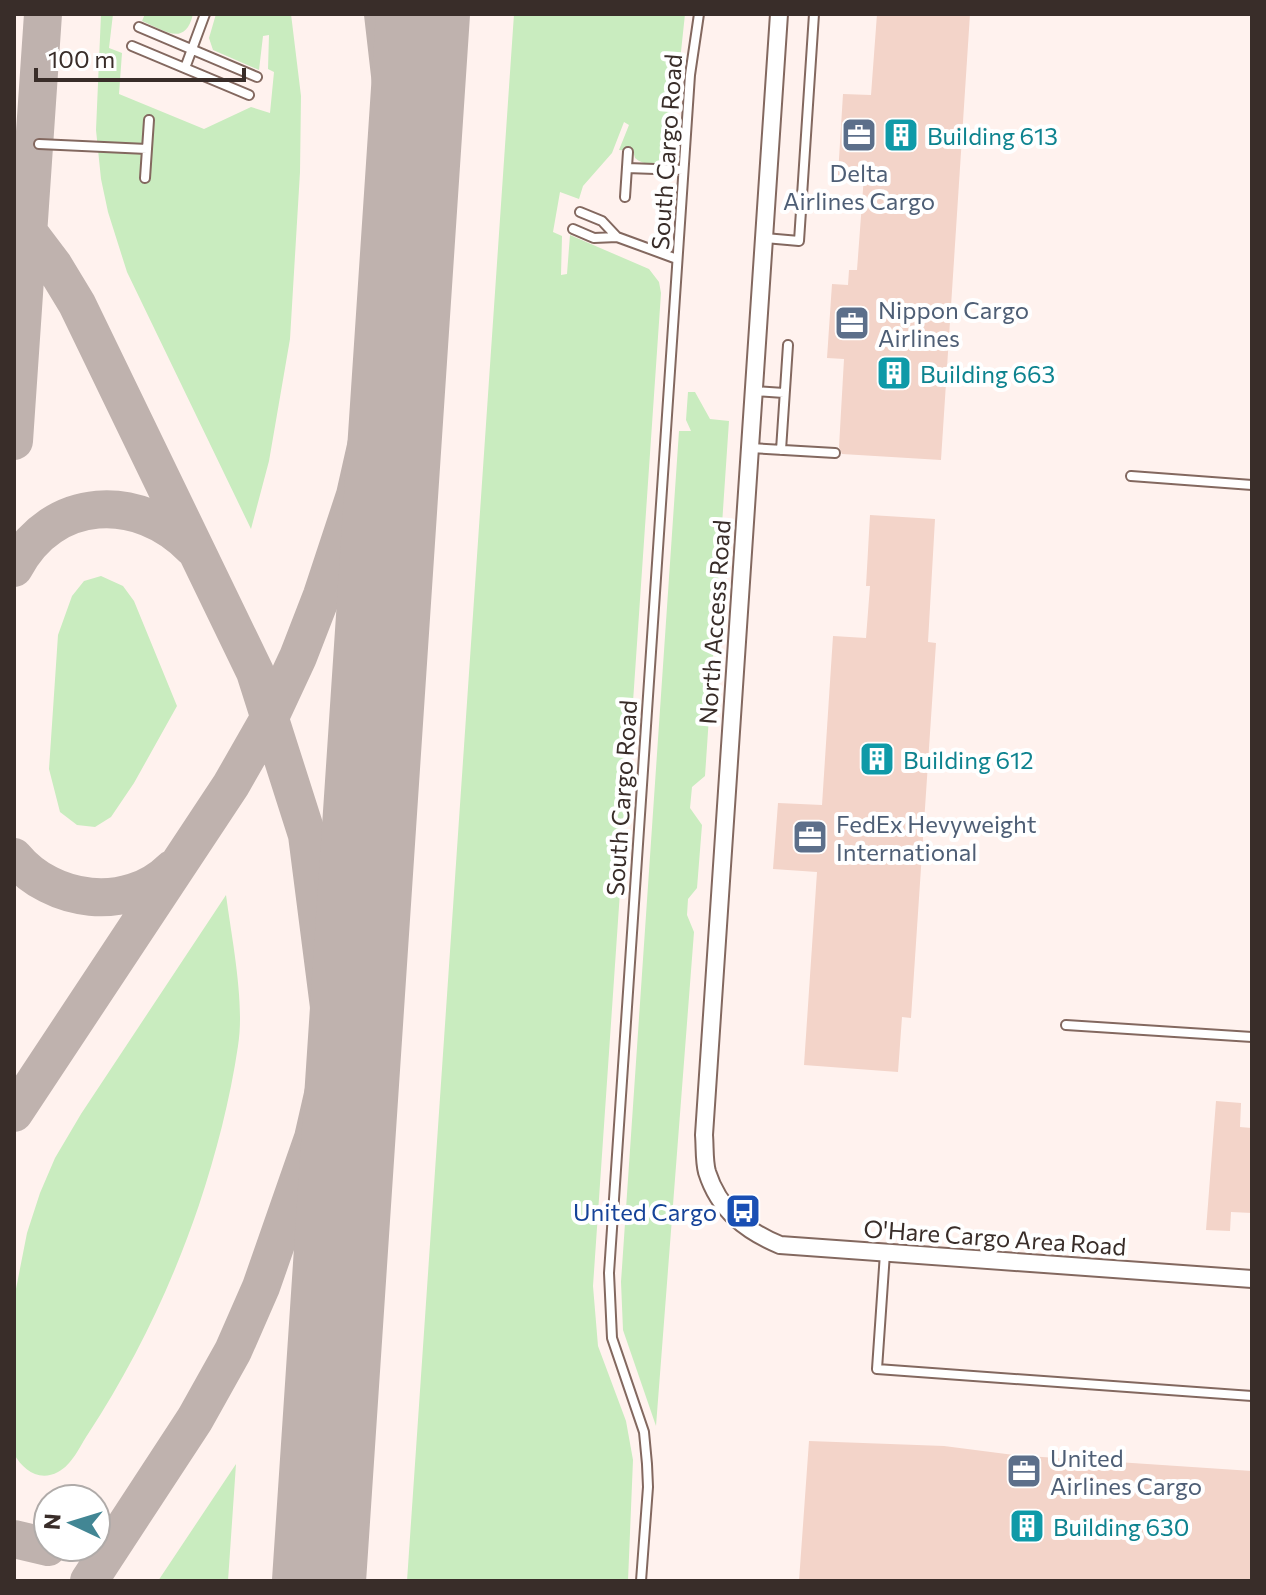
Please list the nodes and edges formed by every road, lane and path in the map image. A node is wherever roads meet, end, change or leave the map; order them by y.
1 (205, 14) edge
2 (699, 14) edge
3 (779, 14) edge
4 (814, 14) edge
5 (139, 27) dead end
6 (132, 46) dead end
7 (193, 50) junction
8 (185, 68) junction
9 (257, 77) dead end
10 (249, 95) dead end
11 (149, 120) dead end
12 (39, 144) dead end
13 (147, 149) junction
14 (628, 152) dead end
15 (627, 168) junction
16 (683, 170) junction
17 (145, 178) dead end
18 (625, 197) dead end
19 (580, 212) dead end
20 (573, 229) dead end
21 (617, 237) junction
22 (765, 238) junction
23 (677, 259) junction
24 (788, 345) dead end
25 (754, 391) junction
26 (784, 393) junction
27 (750, 448) junction
28 (781, 450) junction
29 (835, 453) dead end
30 (1131, 476) dead end
31 (1252, 485) edge
32 (1066, 1025) dead end
33 (1252, 1037) edge
34 (739, 1223) joint
35 (885, 1253) junction
36 (1252, 1279) edge
37 (1252, 1396) edge
38 (641, 1581) edge

1 - 7 lane
2 - 16 lane, South Cargo Road
3 - 22 street, North Access Road
4 - 22 lane
5 - 7 lane
6 - 8 lane
7 - 8 lane
7 - 9 lane
8 - 10 lane
11 - 13 lane
12 - 13 lane
13 - 17 lane
14 - 15 lane
15 - 16 lane
15 - 18 lane
16 - 23 lane, South Cargo Road
19 - 21 lane
20 - 21 lane
21 - 23 lane
22 - 25 street, North Access Road
23 - 38 lane, South Cargo Road
24 - 26 lane
25 - 26 lane
25 - 27 street, North Access Road
26 - 28 lane
27 - 28 lane
27 - 34 street, North Access Road
28 - 29 lane
30 - 31 lane
32 - 33 lane
34 - 35 street, O'Hare Cargo Area Road
35 - 36 street, O'Hare Cargo Area Road
35 - 37 lane

